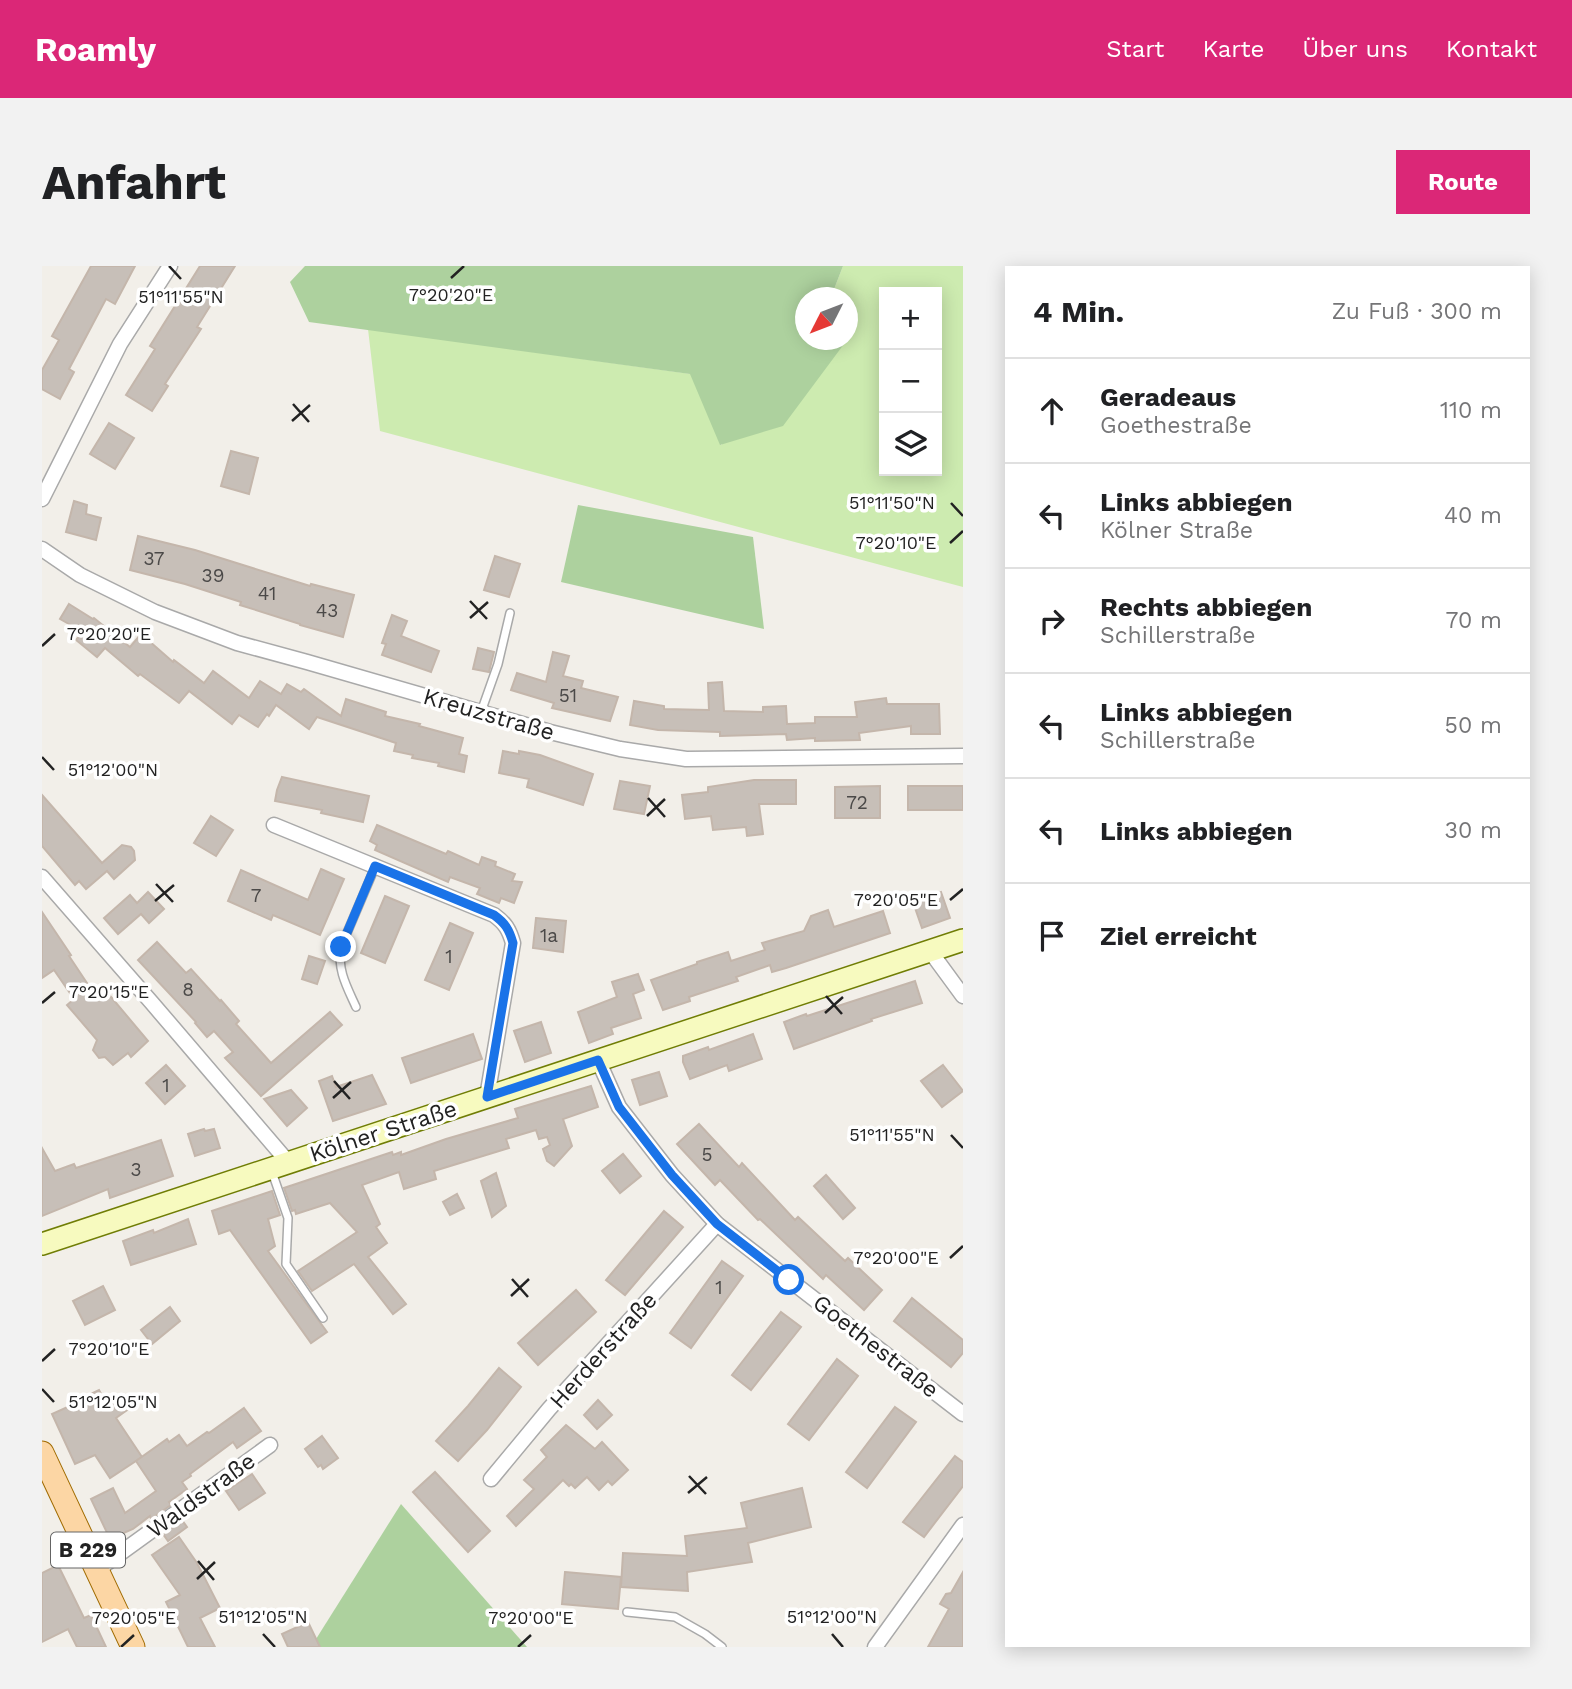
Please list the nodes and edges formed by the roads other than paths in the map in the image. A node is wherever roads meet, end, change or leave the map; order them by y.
1 (170, 266) edge
2 (42, 499) edge
3 (42, 550) edge
4 (510, 613) dead end
5 (481, 712) junction
6 (963, 756) edge
7 (274, 825) dead end
8 (375, 866) junction
9 (42, 877) edge
10 (963, 940) edge
11 (930, 951) junction
12 (963, 996) edge
13 (356, 1007) dead end
14 (598, 1060) junction
15 (487, 1097) junction
16 (280, 1165) junction
17 (717, 1224) junction
18 (42, 1243) edge
19 (323, 1318) dead end
20 (963, 1414) edge
21 (270, 1445) dead end
22 (42, 1452) edge
23 (491, 1479) dead end
24 (963, 1525) edge
25 (97, 1570) junction
26 (627, 1612) dead end
27 (133, 1647) edge
28 (722, 1647) edge
29 (875, 1647) edge

1 - 2 street
3 - 5 street, Kreuzstraße
4 - 5 lane
5 - 6 street, Kreuzstraße
7 - 8 street
8 - 13 lane
8 - 15 street
9 - 16 street
10 - 11 main road, Kölner Straße
11 - 12 street
11 - 14 main road, Kölner Straße
14 - 15 main road, Kölner Straße
14 - 17 street, Goethestraße
15 - 16 main road, Kölner Straße
16 - 18 main road, Kölner Straße
16 - 19 lane
17 - 20 street, Goethestraße
17 - 23 street, Herderstraße
21 - 25 street, Waldstraße
22 - 25 main road, B 229
24 - 29 street
25 - 27 main road, B 229
26 - 28 lane

